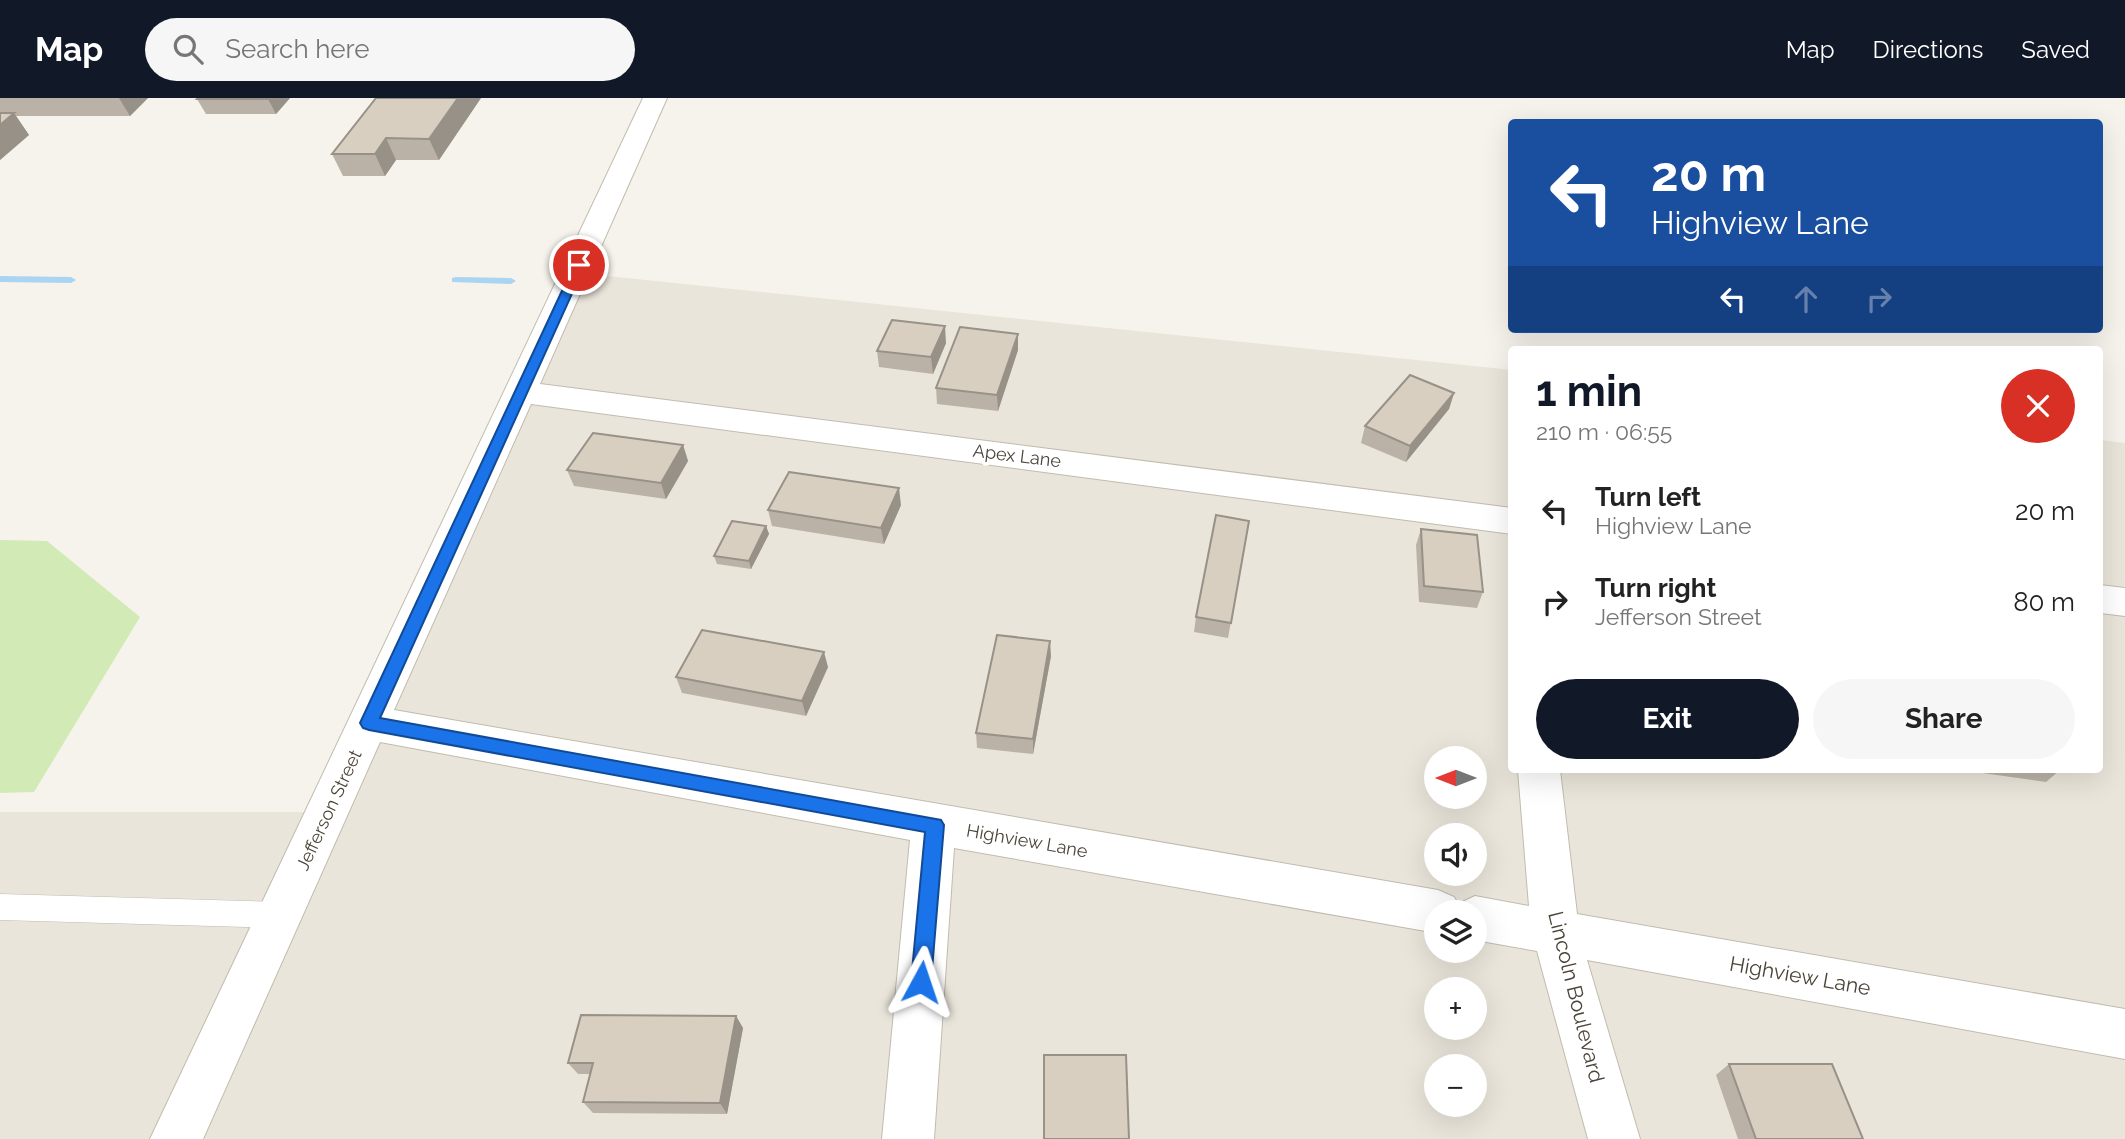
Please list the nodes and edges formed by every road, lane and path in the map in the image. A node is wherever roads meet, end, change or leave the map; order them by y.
1 (655, 98) edge
2 (521, 392) junction
3 (1508, 520) edge
4 (2103, 599) edge
5 (2125, 602) edge
6 (369, 723) junction
7 (1539, 773) edge
8 (934, 825) junction
9 (0, 907) edge
10 (1424, 910) edge
11 (280, 915) junction
12 (1487, 920) edge
13 (1555, 932) junction
14 (2125, 1034) edge
15 (176, 1139) edge
16 (908, 1139) edge
17 (1614, 1139) edge

1 - 2 street, Jefferson Street
2 - 3 street, Apex Lane
2 - 6 street, Jefferson Street
4 - 5 street
6 - 8 street, Highview Lane
6 - 11 street, Jefferson Street
7 - 13 street, Lincoln Boulevard
8 - 10 street, Highview Lane
8 - 16 street
9 - 11 lane
11 - 15 street, Jefferson Street
12 - 13 street, Highview Lane
13 - 14 street, Highview Lane
13 - 17 street, Lincoln Boulevard

